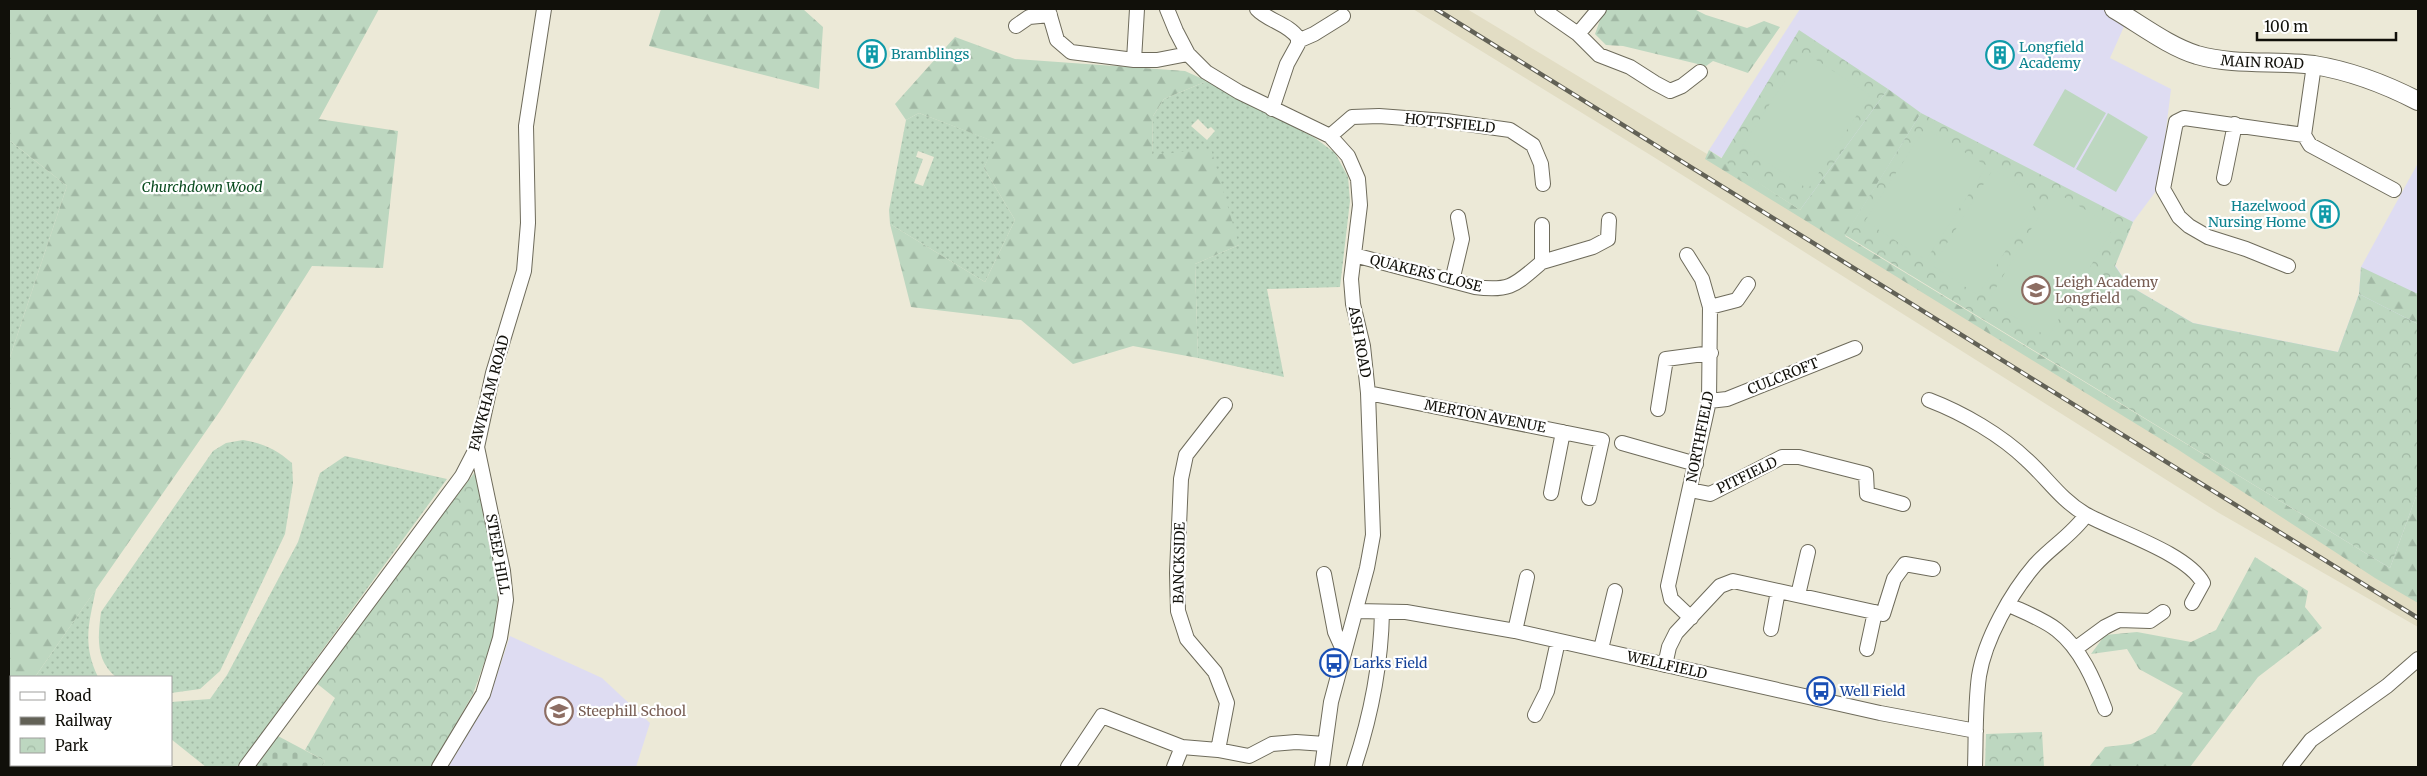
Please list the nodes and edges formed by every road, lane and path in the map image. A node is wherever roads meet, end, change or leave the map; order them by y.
1 (544, 9) edge
2 (1138, 9) edge
3 (1167, 9) edge
4 (1257, 9) edge
5 (1542, 9) edge
6 (1599, 9) edge
7 (2114, 9) edge
8 (1049, 12) edge
9 (1343, 16) dead end
10 (1016, 26) dead end
11 (1578, 34) junction
12 (1298, 41) junction
13 (1188, 54) junction
14 (1134, 60) junction
15 (2314, 65) junction
16 (1700, 72) dead end
17 (2418, 100) edge
18 (1272, 109) junction
19 (2235, 124) junction
20 (2304, 135) junction
21 (1330, 136) junction
22 (2224, 178) dead end
23 (1543, 184) dead end
24 (2394, 190) dead end
25 (1458, 217) dead end
26 (1609, 220) dead end
27 (1542, 225) dead end
28 (1354, 255) junction
29 (1687, 255) dead end
30 (1542, 262) junction
31 (2288, 266) dead end
32 (1452, 281) junction
33 (1748, 284) dead end
34 (1710, 307) junction
35 (1856, 348) dead end
36 (1711, 354) junction
37 (1368, 393) junction
38 (1929, 400) dead end
39 (1709, 402) junction
40 (1225, 405) dead end
41 (1658, 409) dead end
42 (1563, 432) junction
43 (1622, 443) dead end
44 (477, 447) junction
45 (1696, 464) junction
46 (1690, 490) junction
47 (1551, 493) dead end
48 (1589, 498) dead end
49 (1904, 504) dead end
50 (2086, 514) junction
51 (1808, 552) dead end
52 (1933, 569) dead end
53 (1324, 574) dead end
54 (1527, 577) dead end
55 (1615, 591) dead end
56 (1778, 591) junction
57 (1798, 595) junction
58 (2192, 603) dead end
59 (2009, 604) junction
60 (1356, 611) junction
61 (1382, 612) junction
62 (1875, 612) junction
63 (2163, 612) dead end
64 (1691, 618) junction
65 (1771, 629) dead end
66 (1515, 631) junction
67 (1558, 641) junction
68 (1601, 649) junction
69 (1867, 649) dead end
70 (2075, 649) junction
71 (1344, 652) junction
72 (2418, 659) edge
73 (1665, 665) junction
74 (2105, 709) dead end
75 (1535, 715) dead end
76 (1976, 731) junction
77 (1325, 744) junction
78 (1182, 747) junction
79 (1218, 750) junction
80 (246, 767) edge
81 (439, 767) edge
82 (1068, 767) edge
83 (1174, 767) edge
84 (1322, 767) edge
85 (1354, 767) edge
86 (1975, 767) edge
87 (2290, 767) edge

1 - 44 street, FAWKHAM ROAD
2 - 14 street
3 - 13 street, ASH ROAD
4 - 12 street
5 - 11 street
6 - 11 street
7 - 15 main road, MAIN ROAD
8 - 10 street
8 - 14 street
9 - 12 street
11 - 16 street
12 - 18 street
13 - 14 street
13 - 18 street, ASH ROAD
15 - 17 main road, MAIN ROAD
15 - 20 street
18 - 21 street, ASH ROAD
19 - 20 street
19 - 22 street
19 - 31 street
20 - 24 street
21 - 23 street, HOTTSFIELD
21 - 28 street, ASH ROAD
25 - 32 street
26 - 30 street
27 - 30 street
28 - 32 street, QUAKERS CLOSE
28 - 37 street, ASH ROAD
29 - 34 street, NORTHFIELD
30 - 32 street, QUAKERS CLOSE
33 - 34 street
34 - 36 street, NORTHFIELD
35 - 39 street, CULCROFT
36 - 39 street, NORTHFIELD
36 - 41 street
37 - 42 street, MERTON AVENUE
37 - 60 street, ASH ROAD
38 - 50 street
39 - 45 street, NORTHFIELD
40 - 79 street, BANCKSIDE
42 - 47 street
42 - 48 street, MERTON AVENUE
43 - 45 street
44 - 80 street, FAWKHAM ROAD
44 - 81 street, STEEP HILL
45 - 46 street, NORTHFIELD
46 - 49 street, PITFIELD
46 - 64 street, NORTHFIELD
50 - 58 street
50 - 59 street
51 - 57 street
52 - 62 street
53 - 71 street
54 - 66 street
55 - 68 street
56 - 57 street
56 - 64 street
56 - 65 street
57 - 62 street
59 - 70 street
59 - 76 street
60 - 61 street, WELLFIELD
60 - 71 street, ASH ROAD
61 - 66 street, WELLFIELD
61 - 85 street
62 - 69 street
63 - 70 street
64 - 73 street
66 - 67 street, WELLFIELD
67 - 68 street, WELLFIELD
67 - 75 street
68 - 73 street, WELLFIELD
70 - 74 street
71 - 77 street, ASH ROAD
72 - 87 street
73 - 76 street, WELLFIELD
76 - 86 street
77 - 79 street
77 - 84 street, ASH ROAD
78 - 79 street
78 - 82 street
78 - 83 street

